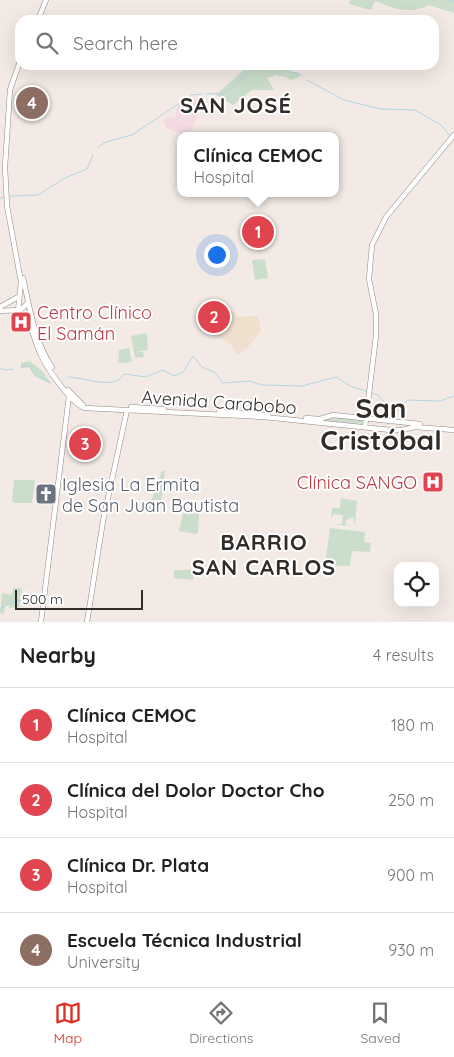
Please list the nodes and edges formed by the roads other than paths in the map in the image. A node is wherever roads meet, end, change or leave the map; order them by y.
1 (44, 0) edge
2 (39, 15) edge
3 (17, 70) edge
4 (20, 70) edge
5 (454, 133) edge
6 (18, 297) junction
7 (28, 302) junction
8 (0, 309) edge
9 (18, 311) junction
10 (69, 395) junction
11 (73, 402) junction
12 (83, 404) junction
13 (69, 405) junction
14 (126, 408) junction
15 (366, 416) junction
16 (393, 422) junction
17 (365, 427) junction
18 (454, 429) edge
19 (392, 430) junction
20 (41, 622) edge
21 (87, 622) edge

1 - 2 main road
3 - 6 main road
4 - 7 main road
5 - 15 main road
6 - 7 main road
6 - 8 main road
6 - 9 main road
7 - 9 main road
7 - 12 main road
8 - 9 main road
9 - 10 main road
10 - 11 main road
10 - 13 main road
11 - 12 main road, Avenida Carabobo
11 - 13 main road
11 - 14 main road, Avenida Carabobo
12 - 14 main road, Avenida Carabobo
13 - 20 main road
14 - 15 main road, Avenida Carabobo
14 - 17 main road, Avenida Carabobo
14 - 21 main road
15 - 16 main road, Avenida Carabobo
15 - 17 main road
16 - 18 main road, Avenida Carabobo
16 - 19 main road
17 - 19 main road, Avenida Carabobo
18 - 19 main road, Avenida Carabobo

